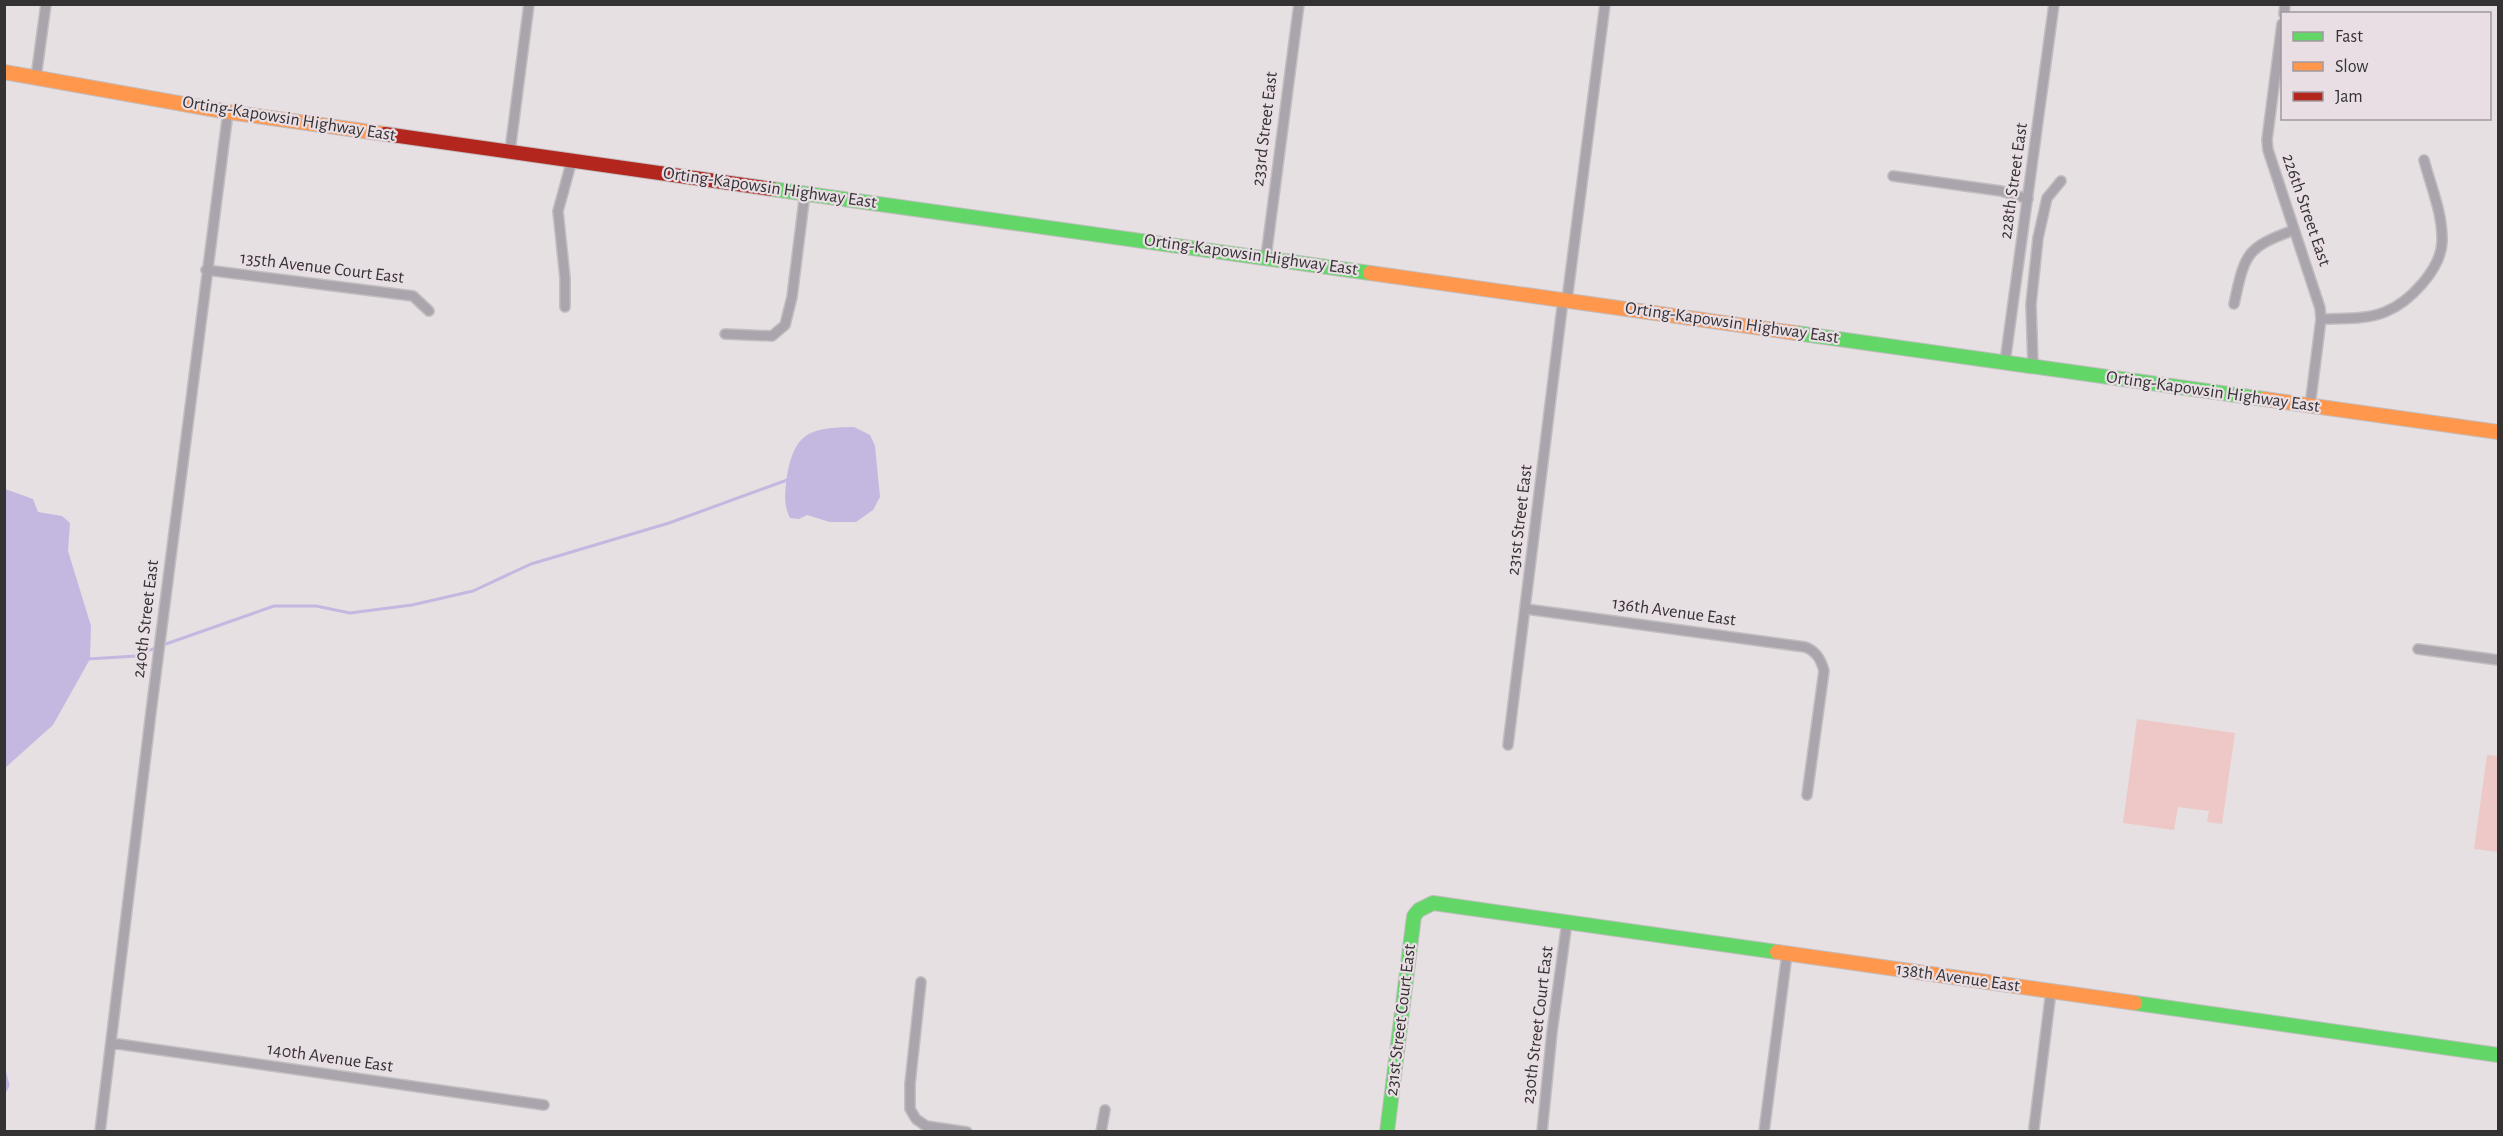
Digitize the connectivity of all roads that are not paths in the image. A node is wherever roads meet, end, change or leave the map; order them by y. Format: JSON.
{"nodes":[{"id":1,"x":46,"y":4,"type":"edge"},
{"id":2,"x":530,"y":4,"type":"edge"},
{"id":3,"x":1299,"y":4,"type":"edge"},
{"id":4,"x":1605,"y":4,"type":"edge"},
{"id":5,"x":2054,"y":4,"type":"edge"},
{"id":6,"x":2281,"y":41,"type":"edge"},
{"id":7,"x":4,"y":72,"type":"edge"},
{"id":8,"x":36,"y":77,"type":"junction"},
{"id":9,"x":228,"y":112,"type":"junction"},
{"id":10,"x":510,"y":151,"type":"junction"},
{"id":11,"x":572,"y":160,"type":"junction"},
{"id":12,"x":2424,"y":160,"type":"dead end"},
{"id":13,"x":1893,"y":176,"type":"dead end"},
{"id":14,"x":2061,"y":181,"type":"dead end"},
{"id":15,"x":805,"y":193,"type":"junction"},
{"id":16,"x":2028,"y":199,"type":"junction"},
{"id":17,"x":2294,"y":230,"type":"junction"},
{"id":18,"x":1266,"y":257,"type":"junction"},
{"id":19,"x":206,"y":270,"type":"junction"},
{"id":20,"x":1565,"y":300,"type":"junction"},
{"id":21,"x":2234,"y":304,"type":"dead end"},
{"id":22,"x":565,"y":307,"type":"dead end"},
{"id":23,"x":429,"y":311,"type":"dead end"},
{"id":24,"x":2321,"y":319,"type":"junction"},
{"id":25,"x":725,"y":334,"type":"dead end"},
{"id":26,"x":2005,"y":362,"type":"junction"},
{"id":27,"x":2033,"y":366,"type":"junction"},
{"id":28,"x":2310,"y":406,"type":"junction"},
{"id":29,"x":2499,"y":432,"type":"edge"},
{"id":30,"x":1526,"y":609,"type":"junction"},
{"id":31,"x":2418,"y":649,"type":"dead end"},
{"id":32,"x":2499,"y":660,"type":"edge"},
{"id":33,"x":1508,"y":744,"type":"dead end"},
{"id":34,"x":1807,"y":795,"type":"dead end"},
{"id":35,"x":1419,"y":910,"type":"joint"},
{"id":36,"x":1567,"y":922,"type":"junction"},
{"id":37,"x":1787,"y":954,"type":"junction"},
{"id":38,"x":921,"y":982,"type":"dead end"},
{"id":39,"x":2051,"y":992,"type":"junction"},
{"id":40,"x":111,"y":1042,"type":"junction"},
{"id":41,"x":2499,"y":1054,"type":"edge"},
{"id":42,"x":544,"y":1105,"type":"dead end"},
{"id":43,"x":1105,"y":1110,"type":"dead end"},
{"id":44,"x":2034,"y":1128,"type":"dead end"},
{"id":45,"x":100,"y":1131,"type":"edge"},
{"id":46,"x":967,"y":1131,"type":"edge"},
{"id":47,"x":1101,"y":1131,"type":"edge"},
{"id":48,"x":1387,"y":1131,"type":"edge"},
{"id":49,"x":1542,"y":1131,"type":"edge"},
{"id":50,"x":1764,"y":1131,"type":"edge"}],
"edges":[{"from":1,"to":8,"type":"street"},
{"from":2,"to":10,"type":"street"},
{"from":3,"to":18,"type":"street","name":"233rd Street East"},
{"from":4,"to":20,"type":"street","name":"231st Street East"},
{"from":5,"to":16,"type":"street","name":"228th Street East"},
{"from":6,"to":17,"type":"street","name":"226th Street East"},
{"from":7,"to":8,"type":"main road","name":"Orting-Kapowsin Highway East"},
{"from":8,"to":9,"type":"main road","name":"Orting-Kapowsin Highway East"},
{"from":9,"to":10,"type":"main road","name":"Orting-Kapowsin Highway East"},
{"from":9,"to":19,"type":"street","name":"240th Street East"},
{"from":10,"to":11,"type":"main road","name":"Orting-Kapowsin Highway East"},
{"from":11,"to":15,"type":"main road","name":"Orting-Kapowsin Highway East"},
{"from":11,"to":22,"type":"street"},
{"from":12,"to":24,"type":"street"},
{"from":13,"to":16,"type":"street"},
{"from":14,"to":27,"type":"street"},
{"from":15,"to":18,"type":"main road","name":"Orting-Kapowsin Highway East"},
{"from":15,"to":25,"type":"street"},
{"from":16,"to":26,"type":"street","name":"228th Street East"},
{"from":17,"to":21,"type":"street"},
{"from":17,"to":24,"type":"street","name":"226th Street East"},
{"from":18,"to":20,"type":"main road","name":"Orting-Kapowsin Highway East"},
{"from":19,"to":23,"type":"street","name":"135th Avenue Court East"},
{"from":19,"to":40,"type":"street","name":"240th Street East"},
{"from":20,"to":26,"type":"main road","name":"Orting-Kapowsin Highway East"},
{"from":20,"to":30,"type":"street","name":"231st Street East"},
{"from":24,"to":28,"type":"street","name":"226th Street East"},
{"from":26,"to":27,"type":"main road","name":"Orting-Kapowsin Highway East"},
{"from":27,"to":28,"type":"main road","name":"Orting-Kapowsin Highway East"},
{"from":28,"to":29,"type":"main road","name":"Orting-Kapowsin Highway East"},
{"from":30,"to":33,"type":"street","name":"231st Street East"},
{"from":30,"to":34,"type":"street","name":"136th Avenue East"},
{"from":31,"to":32,"type":"street"},
{"from":35,"to":36,"type":"main road","name":"138th Avenue East"},
{"from":35,"to":48,"type":"main road","name":"231st Street Court East"},
{"from":36,"to":37,"type":"main road","name":"138th Avenue East"},
{"from":36,"to":49,"type":"street","name":"230th Street Court East"},
{"from":37,"to":39,"type":"main road","name":"138th Avenue East"},
{"from":37,"to":50,"type":"street"},
{"from":38,"to":46,"type":"street"},
{"from":39,"to":41,"type":"main road","name":"138th Avenue East"},
{"from":39,"to":44,"type":"street"},
{"from":40,"to":42,"type":"street","name":"140th Avenue East"},
{"from":40,"to":45,"type":"street","name":"240th Street East"},
{"from":43,"to":47,"type":"street"}]}
